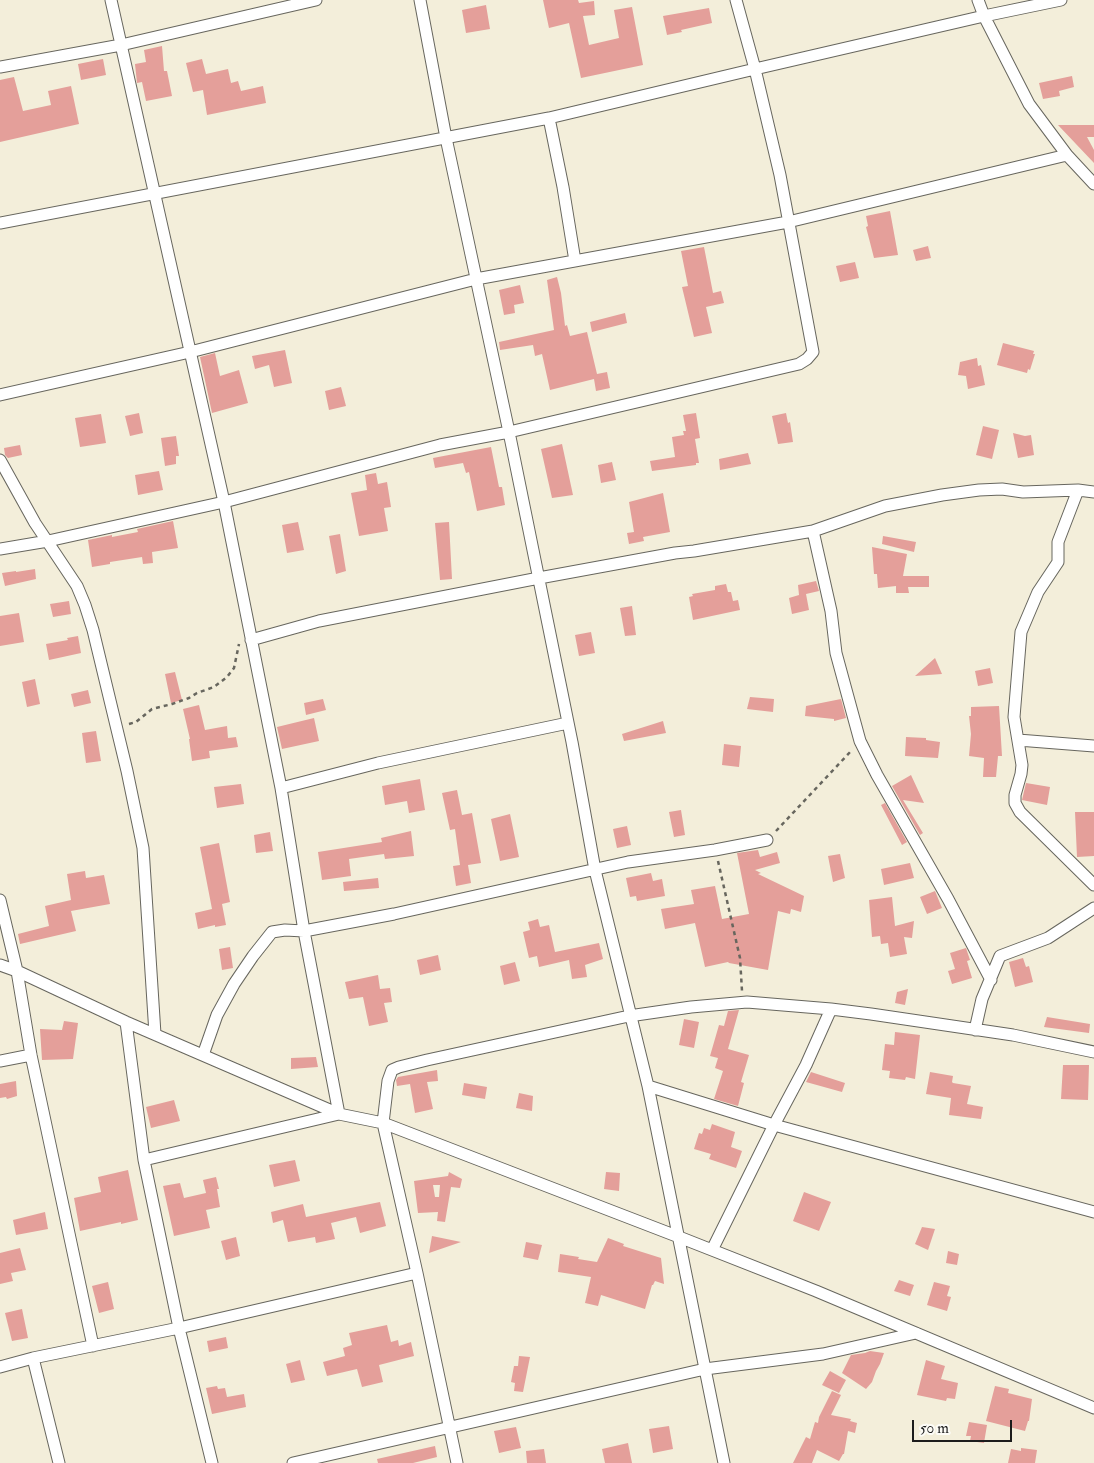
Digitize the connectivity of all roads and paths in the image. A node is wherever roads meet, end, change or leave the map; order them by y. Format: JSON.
{"nodes":[{"id":1,"x":111,"y":0,"type":"edge"},
{"id":2,"x":316,"y":0,"type":"edge"},
{"id":3,"x":420,"y":0,"type":"edge"},
{"id":4,"x":736,"y":0,"type":"edge"},
{"id":5,"x":978,"y":0,"type":"edge"},
{"id":6,"x":1061,"y":0,"type":"edge"},
{"id":7,"x":268,"y":5,"type":"edge"},
{"id":8,"x":984,"y":16,"type":"junction"},
{"id":9,"x":121,"y":45,"type":"junction"},
{"id":10,"x":0,"y":67,"type":"edge"},
{"id":11,"x":755,"y":68,"type":"junction"},
{"id":12,"x":550,"y":118,"type":"junction"},
{"id":13,"x":446,"y":138,"type":"junction"},
{"id":14,"x":1067,"y":155,"type":"junction"},
{"id":15,"x":1094,"y":184,"type":"edge"},
{"id":16,"x":155,"y":194,"type":"junction"},
{"id":17,"x":788,"y":222,"type":"junction"},
{"id":18,"x":0,"y":223,"type":"edge"},
{"id":19,"x":575,"y":261,"type":"junction"},
{"id":20,"x":476,"y":279,"type":"junction"},
{"id":21,"x":190,"y":352,"type":"junction"},
{"id":22,"x":0,"y":395,"type":"edge"},
{"id":23,"x":509,"y":432,"type":"junction"},
{"id":24,"x":0,"y":460,"type":"edge"},
{"id":25,"x":1078,"y":490,"type":"junction"},
{"id":26,"x":1094,"y":492,"type":"edge"},
{"id":27,"x":224,"y":502,"type":"junction"},
{"id":28,"x":813,"y":531,"type":"junction"},
{"id":29,"x":48,"y":541,"type":"junction"},
{"id":30,"x":0,"y":549,"type":"edge"},
{"id":31,"x":539,"y":578,"type":"junction"},
{"id":32,"x":247,"y":622,"type":"junction"},
{"id":33,"x":251,"y":640,"type":"junction"},
{"id":34,"x":568,"y":723,"type":"junction"},
{"id":35,"x":117,"y":733,"type":"junction"},
{"id":36,"x":1018,"y":740,"type":"junction"},
{"id":37,"x":860,"y":741,"type":"junction"},
{"id":38,"x":1094,"y":746,"type":"edge"},
{"id":39,"x":281,"y":788,"type":"junction"},
{"id":40,"x":767,"y":840,"type":"joint"},
{"id":41,"x":715,"y":850,"type":"junction"},
{"id":42,"x":595,"y":870,"type":"junction"},
{"id":43,"x":1094,"y":885,"type":"edge"},
{"id":44,"x":0,"y":900,"type":"edge"},
{"id":45,"x":1094,"y":908,"type":"edge"},
{"id":46,"x":304,"y":931,"type":"junction"},
{"id":47,"x":0,"y":965,"type":"edge"},
{"id":48,"x":17,"y":971,"type":"junction"},
{"id":49,"x":991,"y":980,"type":"junction"},
{"id":50,"x":743,"y":1003,"type":"junction"},
{"id":51,"x":831,"y":1009,"type":"junction"},
{"id":52,"x":629,"y":1016,"type":"junction"},
{"id":53,"x":126,"y":1022,"type":"junction"},
{"id":54,"x":975,"y":1030,"type":"junction"},
{"id":55,"x":155,"y":1034,"type":"junction"},
{"id":56,"x":1094,"y":1052,"type":"edge"},
{"id":57,"x":32,"y":1055,"type":"junction"},
{"id":58,"x":203,"y":1055,"type":"junction"},
{"id":59,"x":0,"y":1061,"type":"edge"},
{"id":60,"x":648,"y":1086,"type":"junction"},
{"id":61,"x":339,"y":1114,"type":"junction"},
{"id":62,"x":383,"y":1123,"type":"junction"},
{"id":63,"x":774,"y":1126,"type":"junction"},
{"id":64,"x":144,"y":1160,"type":"junction"},
{"id":65,"x":1094,"y":1212,"type":"edge"},
{"id":66,"x":679,"y":1237,"type":"junction"},
{"id":67,"x":712,"y":1250,"type":"junction"},
{"id":68,"x":417,"y":1273,"type":"junction"},
{"id":69,"x":178,"y":1328,"type":"junction"},
{"id":70,"x":916,"y":1333,"type":"junction"},
{"id":71,"x":93,"y":1346,"type":"junction"},
{"id":72,"x":33,"y":1358,"type":"junction"},
{"id":73,"x":0,"y":1367,"type":"edge"},
{"id":74,"x":705,"y":1369,"type":"junction"},
{"id":75,"x":1094,"y":1408,"type":"edge"},
{"id":76,"x":449,"y":1427,"type":"junction"},
{"id":77,"x":59,"y":1463,"type":"edge"},
{"id":78,"x":212,"y":1463,"type":"edge"},
{"id":79,"x":292,"y":1463,"type":"edge"},
{"id":80,"x":456,"y":1463,"type":"edge"},
{"id":81,"x":724,"y":1463,"type":"edge"}],
"edges":[{"from":1,"to":9,"type":"street"},
{"from":2,"to":7,"type":"street"},
{"from":3,"to":13,"type":"street"},
{"from":4,"to":11,"type":"street"},
{"from":5,"to":8,"type":"street"},
{"from":6,"to":8,"type":"street"},
{"from":7,"to":9,"type":"street"},
{"from":8,"to":11,"type":"street"},
{"from":8,"to":14,"type":"street"},
{"from":9,"to":10,"type":"street"},
{"from":9,"to":16,"type":"street"},
{"from":11,"to":12,"type":"street"},
{"from":11,"to":17,"type":"street"},
{"from":12,"to":13,"type":"street"},
{"from":12,"to":19,"type":"street"},
{"from":13,"to":16,"type":"street"},
{"from":13,"to":20,"type":"street"},
{"from":14,"to":15,"type":"street"},
{"from":14,"to":17,"type":"street"},
{"from":16,"to":18,"type":"street"},
{"from":16,"to":21,"type":"street"},
{"from":17,"to":19,"type":"street"},
{"from":17,"to":23,"type":"street"},
{"from":19,"to":20,"type":"street"},
{"from":20,"to":21,"type":"street"},
{"from":20,"to":23,"type":"street"},
{"from":21,"to":22,"type":"street"},
{"from":21,"to":27,"type":"street"},
{"from":23,"to":27,"type":"street"},
{"from":23,"to":31,"type":"street"},
{"from":24,"to":29,"type":"street"},
{"from":25,"to":26,"type":"street"},
{"from":25,"to":28,"type":"street"},
{"from":25,"to":36,"type":"street"},
{"from":27,"to":29,"type":"street"},
{"from":27,"to":32,"type":"street"},
{"from":28,"to":31,"type":"street"},
{"from":28,"to":37,"type":"street"},
{"from":29,"to":30,"type":"street"},
{"from":29,"to":35,"type":"street"},
{"from":31,"to":33,"type":"street"},
{"from":31,"to":34,"type":"street"},
{"from":32,"to":33,"type":"street"},
{"from":32,"to":35,"type":"path"},
{"from":33,"to":39,"type":"street"},
{"from":34,"to":39,"type":"street"},
{"from":34,"to":42,"type":"street"},
{"from":35,"to":55,"type":"street"},
{"from":36,"to":38,"type":"street"},
{"from":36,"to":43,"type":"street"},
{"from":37,"to":40,"type":"path"},
{"from":37,"to":49,"type":"street"},
{"from":39,"to":46,"type":"street"},
{"from":40,"to":41,"type":"street"},
{"from":41,"to":42,"type":"street"},
{"from":41,"to":50,"type":"path"},
{"from":42,"to":46,"type":"street"},
{"from":42,"to":52,"type":"street"},
{"from":44,"to":48,"type":"street"},
{"from":45,"to":49,"type":"street"},
{"from":46,"to":58,"type":"street"},
{"from":46,"to":61,"type":"street"},
{"from":47,"to":48,"type":"street"},
{"from":48,"to":53,"type":"street"},
{"from":48,"to":57,"type":"street"},
{"from":49,"to":54,"type":"street"},
{"from":50,"to":51,"type":"street"},
{"from":50,"to":52,"type":"street"},
{"from":51,"to":54,"type":"street"},
{"from":51,"to":63,"type":"street"},
{"from":52,"to":60,"type":"street"},
{"from":52,"to":62,"type":"street"},
{"from":53,"to":55,"type":"street"},
{"from":53,"to":64,"type":"street"},
{"from":54,"to":56,"type":"street"},
{"from":55,"to":58,"type":"street"},
{"from":57,"to":59,"type":"street"},
{"from":57,"to":71,"type":"street"},
{"from":58,"to":61,"type":"street"},
{"from":60,"to":63,"type":"street"},
{"from":60,"to":66,"type":"street"},
{"from":61,"to":62,"type":"street"},
{"from":61,"to":64,"type":"street"},
{"from":62,"to":66,"type":"street"},
{"from":62,"to":68,"type":"street"},
{"from":63,"to":65,"type":"street"},
{"from":63,"to":67,"type":"street"},
{"from":64,"to":69,"type":"street"},
{"from":66,"to":67,"type":"street"},
{"from":66,"to":74,"type":"street"},
{"from":67,"to":70,"type":"street"},
{"from":68,"to":69,"type":"street"},
{"from":68,"to":76,"type":"street"},
{"from":69,"to":71,"type":"street"},
{"from":69,"to":78,"type":"street"},
{"from":70,"to":74,"type":"street"},
{"from":70,"to":75,"type":"street"},
{"from":71,"to":72,"type":"street"},
{"from":72,"to":73,"type":"street"},
{"from":72,"to":77,"type":"street"},
{"from":74,"to":76,"type":"street"},
{"from":74,"to":81,"type":"street"},
{"from":76,"to":79,"type":"street"},
{"from":76,"to":80,"type":"street"}]}
